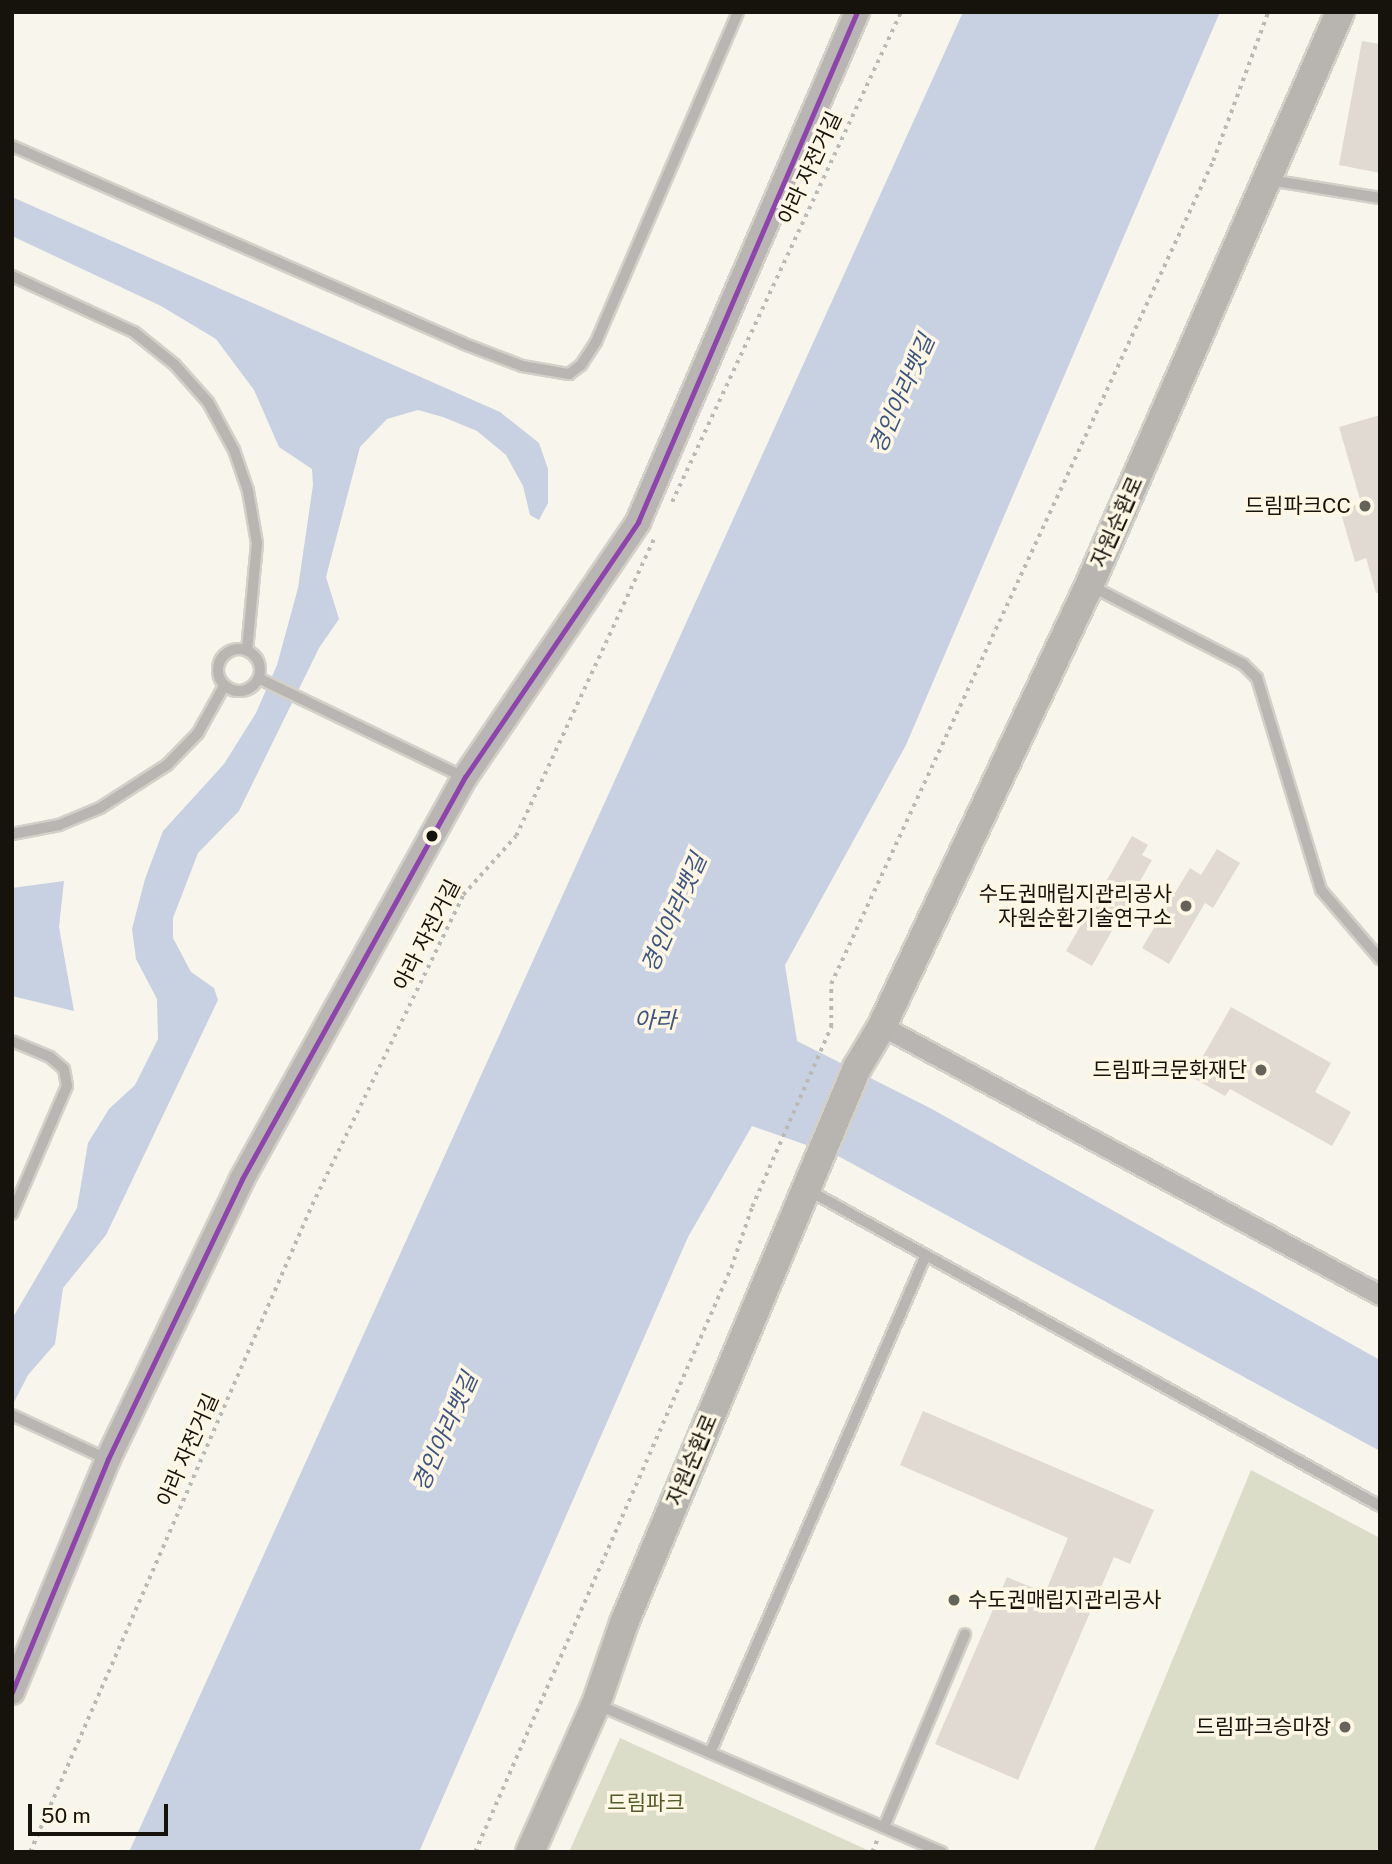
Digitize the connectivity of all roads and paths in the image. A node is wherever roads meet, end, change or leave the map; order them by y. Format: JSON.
{"nodes":[{"id":1,"x":738,"y":12,"type":"edge"},
{"id":2,"x":857,"y":12,"type":"edge"},
{"id":3,"x":901,"y":12,"type":"edge"},
{"id":4,"x":1268,"y":12,"type":"edge"},
{"id":5,"x":1340,"y":12,"type":"edge"},
{"id":6,"x":12,"y":146,"type":"edge"},
{"id":7,"x":1268,"y":180,"type":"junction"},
{"id":8,"x":1380,"y":198,"type":"edge"},
{"id":9,"x":12,"y":276,"type":"edge"},
{"id":10,"x":670,"y":507,"type":"dead end"},
{"id":11,"x":658,"y":532,"type":"dead end"},
{"id":12,"x":1089,"y":586,"type":"junction"},
{"id":13,"x":247,"y":651,"type":"junction"},
{"id":14,"x":260,"y":678,"type":"junction"},
{"id":15,"x":224,"y":686,"type":"junction"},
{"id":16,"x":465,"y":777,"type":"junction"},
{"id":17,"x":12,"y":834,"type":"edge"},
{"id":18,"x":1380,"y":959,"type":"edge"},
{"id":19,"x":882,"y":1026,"type":"junction"},
{"id":20,"x":12,"y":1041,"type":"edge"},
{"id":21,"x":808,"y":1181,"type":"junction"},
{"id":22,"x":12,"y":1214,"type":"edge"},
{"id":23,"x":925,"y":1257,"type":"junction"},
{"id":24,"x":1380,"y":1295,"type":"edge"},
{"id":25,"x":12,"y":1415,"type":"edge"},
{"id":26,"x":108,"y":1459,"type":"junction"},
{"id":27,"x":1380,"y":1507,"type":"edge"},
{"id":28,"x":965,"y":1634,"type":"dead end"},
{"id":29,"x":12,"y":1692,"type":"edge"},
{"id":30,"x":596,"y":1704,"type":"junction"},
{"id":31,"x":710,"y":1753,"type":"junction"},
{"id":32,"x":884,"y":1827,"type":"junction"},
{"id":33,"x":30,"y":1852,"type":"edge"},
{"id":34,"x":475,"y":1852,"type":"edge"},
{"id":35,"x":530,"y":1852,"type":"edge"},
{"id":36,"x":942,"y":1852,"type":"edge"}],
"edges":[{"from":1,"to":6,"type":"lane"},
{"from":2,"to":16,"type":"street"},
{"from":3,"to":10,"type":"path","name":"아라 자전거길"},
{"from":4,"to":34,"type":"path"},
{"from":5,"to":7,"type":"main road","name":"자원순환로"},
{"from":7,"to":8,"type":"lane"},
{"from":7,"to":12,"type":"main road","name":"자원순환로"},
{"from":9,"to":13,"type":"lane"},
{"from":11,"to":33,"type":"path","name":"아라 자전거길"},
{"from":12,"to":18,"type":"lane"},
{"from":12,"to":19,"type":"main road","name":"자원순환로"},
{"from":13,"to":14,"type":"lane"},
{"from":13,"to":15,"type":"lane"},
{"from":14,"to":15,"type":"lane"},
{"from":14,"to":16,"type":"lane"},
{"from":15,"to":17,"type":"lane"},
{"from":16,"to":26,"type":"street"},
{"from":19,"to":21,"type":"main road","name":"자원순환로"},
{"from":19,"to":24,"type":"street"},
{"from":20,"to":22,"type":"lane"},
{"from":21,"to":23,"type":"lane"},
{"from":21,"to":30,"type":"main road","name":"자원순환로"},
{"from":23,"to":27,"type":"lane"},
{"from":23,"to":31,"type":"lane"},
{"from":25,"to":26,"type":"lane"},
{"from":26,"to":29,"type":"street"},
{"from":28,"to":32,"type":"lane"},
{"from":30,"to":31,"type":"lane"},
{"from":30,"to":35,"type":"main road","name":"자원순환로"},
{"from":31,"to":32,"type":"lane"},
{"from":32,"to":36,"type":"lane"}]}
